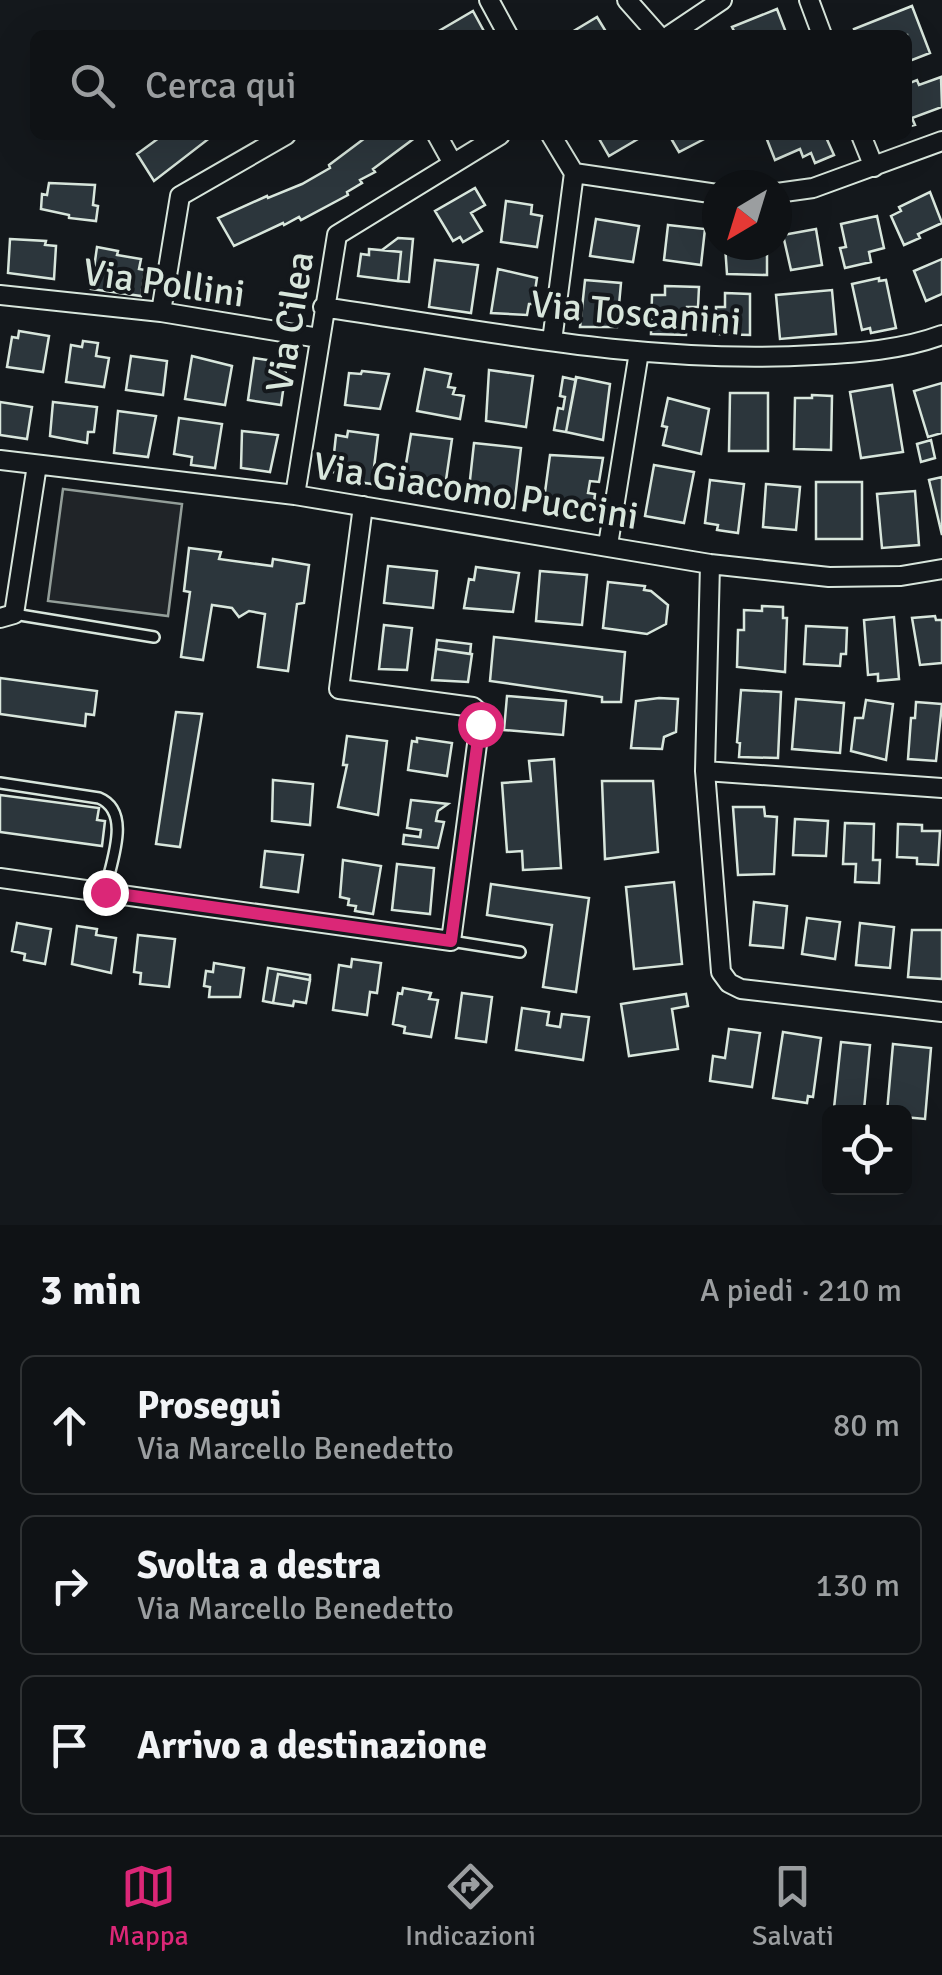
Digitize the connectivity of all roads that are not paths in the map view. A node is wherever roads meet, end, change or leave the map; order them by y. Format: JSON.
{"nodes":[{"id":1,"x":490,"y":0,"type":"edge"},
{"id":2,"x":626,"y":0,"type":"edge"},
{"id":3,"x":722,"y":0,"type":"edge"},
{"id":4,"x":808,"y":0,"type":"edge"},
{"id":5,"x":505,"y":30,"type":"edge"},
{"id":6,"x":653,"y":30,"type":"edge"},
{"id":7,"x":677,"y":30,"type":"edge"},
{"id":8,"x":820,"y":30,"type":"edge"},
{"id":9,"x":277,"y":140,"type":"edge"},
{"id":10,"x":440,"y":140,"type":"edge"},
{"id":11,"x":491,"y":140,"type":"edge"},
{"id":12,"x":554,"y":140,"type":"edge"},
{"id":13,"x":863,"y":140,"type":"edge"},
{"id":14,"x":942,"y":141,"type":"edge"},
{"id":15,"x":452,"y":162,"type":"junction"},
{"id":16,"x":874,"y":168,"type":"junction"},
{"id":17,"x":574,"y":174,"type":"junction"},
{"id":18,"x":792,"y":191,"type":"edge"},
{"id":19,"x":702,"y":192,"type":"edge"},
{"id":20,"x":0,"y":295,"type":"edge"},
{"id":21,"x":323,"y":307,"type":"junction"},
{"id":22,"x":160,"y":312,"type":"junction"},
{"id":23,"x":942,"y":335,"type":"edge"},
{"id":24,"x":319,"y":338,"type":"junction"},
{"id":25,"x":552,"y":341,"type":"junction"},
{"id":26,"x":639,"y":352,"type":"junction"},
{"id":27,"x":0,"y":460,"type":"edge"},
{"id":28,"x":37,"y":465,"type":"junction"},
{"id":29,"x":295,"y":494,"type":"junction"},
{"id":30,"x":363,"y":506,"type":"junction"},
{"id":31,"x":608,"y":545,"type":"junction"},
{"id":32,"x":710,"y":564,"type":"junction"},
{"id":33,"x":942,"y":569,"type":"edge"},
{"id":34,"x":7,"y":616,"type":"edge"},
{"id":35,"x":154,"y":637,"type":"dead end"},
{"id":36,"x":704,"y":771,"type":"junction"},
{"id":37,"x":0,"y":783,"type":"edge"},
{"id":38,"x":942,"y":788,"type":"edge"},
{"id":39,"x":0,"y":878,"type":"edge"},
{"id":40,"x":105,"y":892,"type":"junction"},
{"id":41,"x":451,"y":941,"type":"junction"},
{"id":42,"x":520,"y":952,"type":"dead end"},
{"id":43,"x":942,"y":1012,"type":"edge"}],
"edges":[{"from":1,"to":5,"type":"street"},
{"from":2,"to":6,"type":"street"},
{"from":3,"to":7,"type":"street"},
{"from":4,"to":8,"type":"street"},
{"from":9,"to":22,"type":"street"},
{"from":10,"to":15,"type":"street"},
{"from":11,"to":15,"type":"street","name":"Via Cilea"},
{"from":12,"to":17,"type":"street"},
{"from":13,"to":16,"type":"street"},
{"from":14,"to":16,"type":"street"},
{"from":15,"to":21,"type":"street","name":"Via Cilea"},
{"from":16,"to":18,"type":"street"},
{"from":17,"to":19,"type":"street"},
{"from":17,"to":25,"type":"street"},
{"from":20,"to":22,"type":"street","name":"Via Pollini"},
{"from":21,"to":24,"type":"street","name":"Via Cilea"},
{"from":21,"to":25,"type":"street","name":"Via Toscanini"},
{"from":22,"to":24,"type":"street","name":"Via Pollini"},
{"from":23,"to":26,"type":"street","name":"Via Toscanini"},
{"from":24,"to":29,"type":"street","name":"Via Cilea"},
{"from":25,"to":26,"type":"street","name":"Via Toscanini"},
{"from":26,"to":31,"type":"street"},
{"from":27,"to":28,"type":"street","name":"Via Giacomo Puccini"},
{"from":28,"to":29,"type":"street","name":"Via Giacomo Puccini"},
{"from":28,"to":34,"type":"street"},
{"from":29,"to":30,"type":"street","name":"Via Giacomo Puccini"},
{"from":30,"to":31,"type":"street","name":"Via Giacomo Puccini"},
{"from":30,"to":41,"type":"street"},
{"from":31,"to":32,"type":"street","name":"Via Giacomo Puccini"},
{"from":32,"to":33,"type":"street","name":"Via Giacomo Puccini"},
{"from":32,"to":36,"type":"street"},
{"from":34,"to":35,"type":"lane"},
{"from":36,"to":38,"type":"street"},
{"from":36,"to":43,"type":"street"},
{"from":37,"to":40,"type":"lane"},
{"from":39,"to":40,"type":"street"},
{"from":40,"to":41,"type":"street"},
{"from":41,"to":42,"type":"lane"}]}
